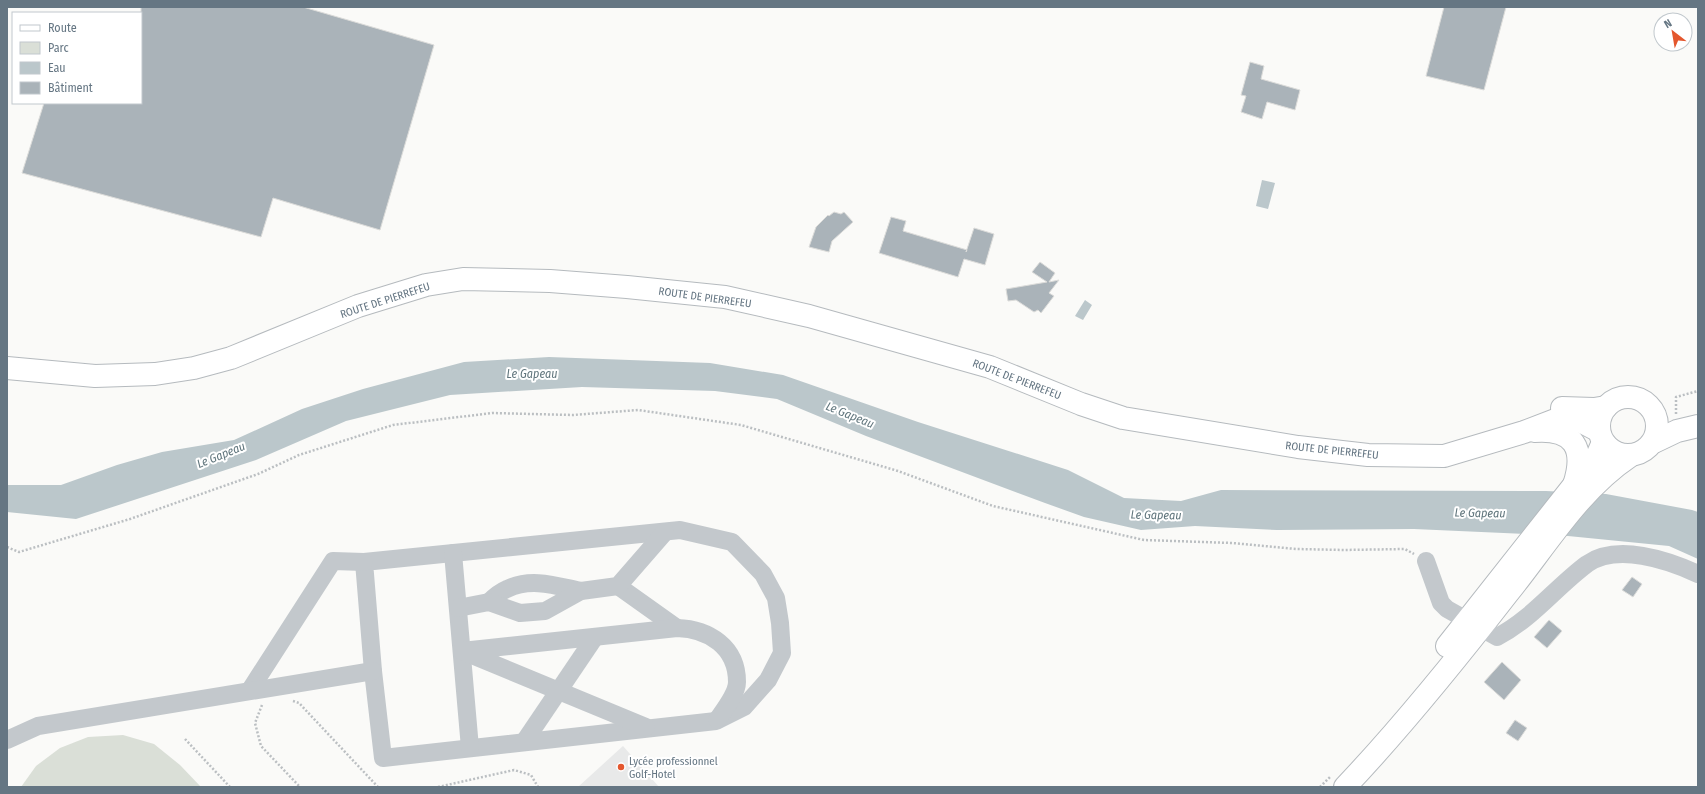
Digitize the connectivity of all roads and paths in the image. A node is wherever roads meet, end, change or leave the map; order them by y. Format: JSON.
{"nodes":[{"id":1,"x":7,"y":368,"type":"edge"},
{"id":2,"x":1606,"y":407,"type":"junction"},
{"id":3,"x":1654,"y":411,"type":"junction"},
{"id":4,"x":1698,"y":420,"type":"edge"},
{"id":5,"x":1698,"y":426,"type":"edge"},
{"id":6,"x":1524,"y":432,"type":"junction"},
{"id":7,"x":1601,"y":436,"type":"junction"},
{"id":8,"x":1654,"y":442,"type":"junction"},
{"id":9,"x":1398,"y":456,"type":"junction"},
{"id":10,"x":1630,"y":456,"type":"junction"},
{"id":11,"x":1585,"y":485,"type":"junction"},
{"id":12,"x":666,"y":532,"type":"junction"},
{"id":13,"x":7,"y":547,"type":"edge"},
{"id":14,"x":453,"y":553,"type":"junction"},
{"id":15,"x":1426,"y":561,"type":"joint"},
{"id":16,"x":364,"y":562,"type":"junction"},
{"id":17,"x":1698,"y":574,"type":"edge"},
{"id":18,"x":618,"y":586,"type":"junction"},
{"id":19,"x":581,"y":591,"type":"junction"},
{"id":20,"x":489,"y":602,"type":"junction"},
{"id":21,"x":458,"y":608,"type":"junction"},
{"id":22,"x":1473,"y":624,"type":"junction"},
{"id":23,"x":677,"y":628,"type":"junction"},
{"id":24,"x":595,"y":637,"type":"junction"},
{"id":25,"x":462,"y":651,"type":"junction"},
{"id":26,"x":373,"y":671,"type":"junction"},
{"id":27,"x":250,"y":690,"type":"junction"},
{"id":28,"x":559,"y":691,"type":"junction"},
{"id":29,"x":286,"y":699,"type":"dead end"},
{"id":30,"x":267,"y":703,"type":"dead end"},
{"id":31,"x":716,"y":721,"type":"junction"},
{"id":32,"x":648,"y":728,"type":"junction"},
{"id":33,"x":185,"y":739,"type":"dead end"},
{"id":34,"x":7,"y":740,"type":"edge"},
{"id":35,"x":524,"y":742,"type":"junction"},
{"id":36,"x":470,"y":748,"type":"junction"},
{"id":37,"x":230,"y":787,"type":"edge"},
{"id":38,"x":300,"y":787,"type":"edge"},
{"id":39,"x":378,"y":787,"type":"edge"},
{"id":40,"x":438,"y":787,"type":"edge"},
{"id":41,"x":538,"y":787,"type":"edge"},
{"id":42,"x":1339,"y":787,"type":"edge"},
{"id":43,"x":1345,"y":787,"type":"edge"}],
"edges":[{"from":1,"to":9,"type":"main road","name":"ROUTE DE PIERREFEU"},
{"from":2,"to":3,"type":"main road"},
{"from":2,"to":7,"type":"main road"},
{"from":2,"to":9,"type":"main road"},
{"from":3,"to":4,"type":"main road"},
{"from":3,"to":8,"type":"main road"},
{"from":5,"to":8,"type":"main road"},
{"from":6,"to":7,"type":"main road"},
{"from":6,"to":9,"type":"main road"},
{"from":6,"to":11,"type":"main road"},
{"from":7,"to":10,"type":"main road"},
{"from":7,"to":11,"type":"main road"},
{"from":8,"to":10,"type":"main road"},
{"from":10,"to":11,"type":"main road"},
{"from":11,"to":22,"type":"main road"},
{"from":12,"to":14,"type":"street"},
{"from":12,"to":18,"type":"street"},
{"from":12,"to":31,"type":"street"},
{"from":13,"to":15,"type":"path"},
{"from":14,"to":16,"type":"street"},
{"from":14,"to":21,"type":"street"},
{"from":15,"to":22,"type":"street"},
{"from":16,"to":26,"type":"street"},
{"from":16,"to":27,"type":"street"},
{"from":17,"to":22,"type":"street"},
{"from":18,"to":19,"type":"street"},
{"from":18,"to":23,"type":"street"},
{"from":19,"to":20,"type":"street"},
{"from":19,"to":20,"type":"street"},
{"from":20,"to":21,"type":"street"},
{"from":21,"to":25,"type":"street"},
{"from":22,"to":42,"type":"main road"},
{"from":22,"to":43,"type":"main road"},
{"from":23,"to":24,"type":"street"},
{"from":23,"to":31,"type":"street"},
{"from":24,"to":25,"type":"street"},
{"from":24,"to":28,"type":"street"},
{"from":25,"to":28,"type":"street"},
{"from":25,"to":36,"type":"street"},
{"from":26,"to":27,"type":"street"},
{"from":26,"to":36,"type":"street"},
{"from":27,"to":34,"type":"street"},
{"from":28,"to":32,"type":"street"},
{"from":28,"to":35,"type":"street"},
{"from":29,"to":39,"type":"path"},
{"from":30,"to":38,"type":"path"},
{"from":31,"to":32,"type":"street"},
{"from":32,"to":35,"type":"street"},
{"from":33,"to":37,"type":"path"},
{"from":35,"to":36,"type":"street"},
{"from":40,"to":41,"type":"path"}]}
